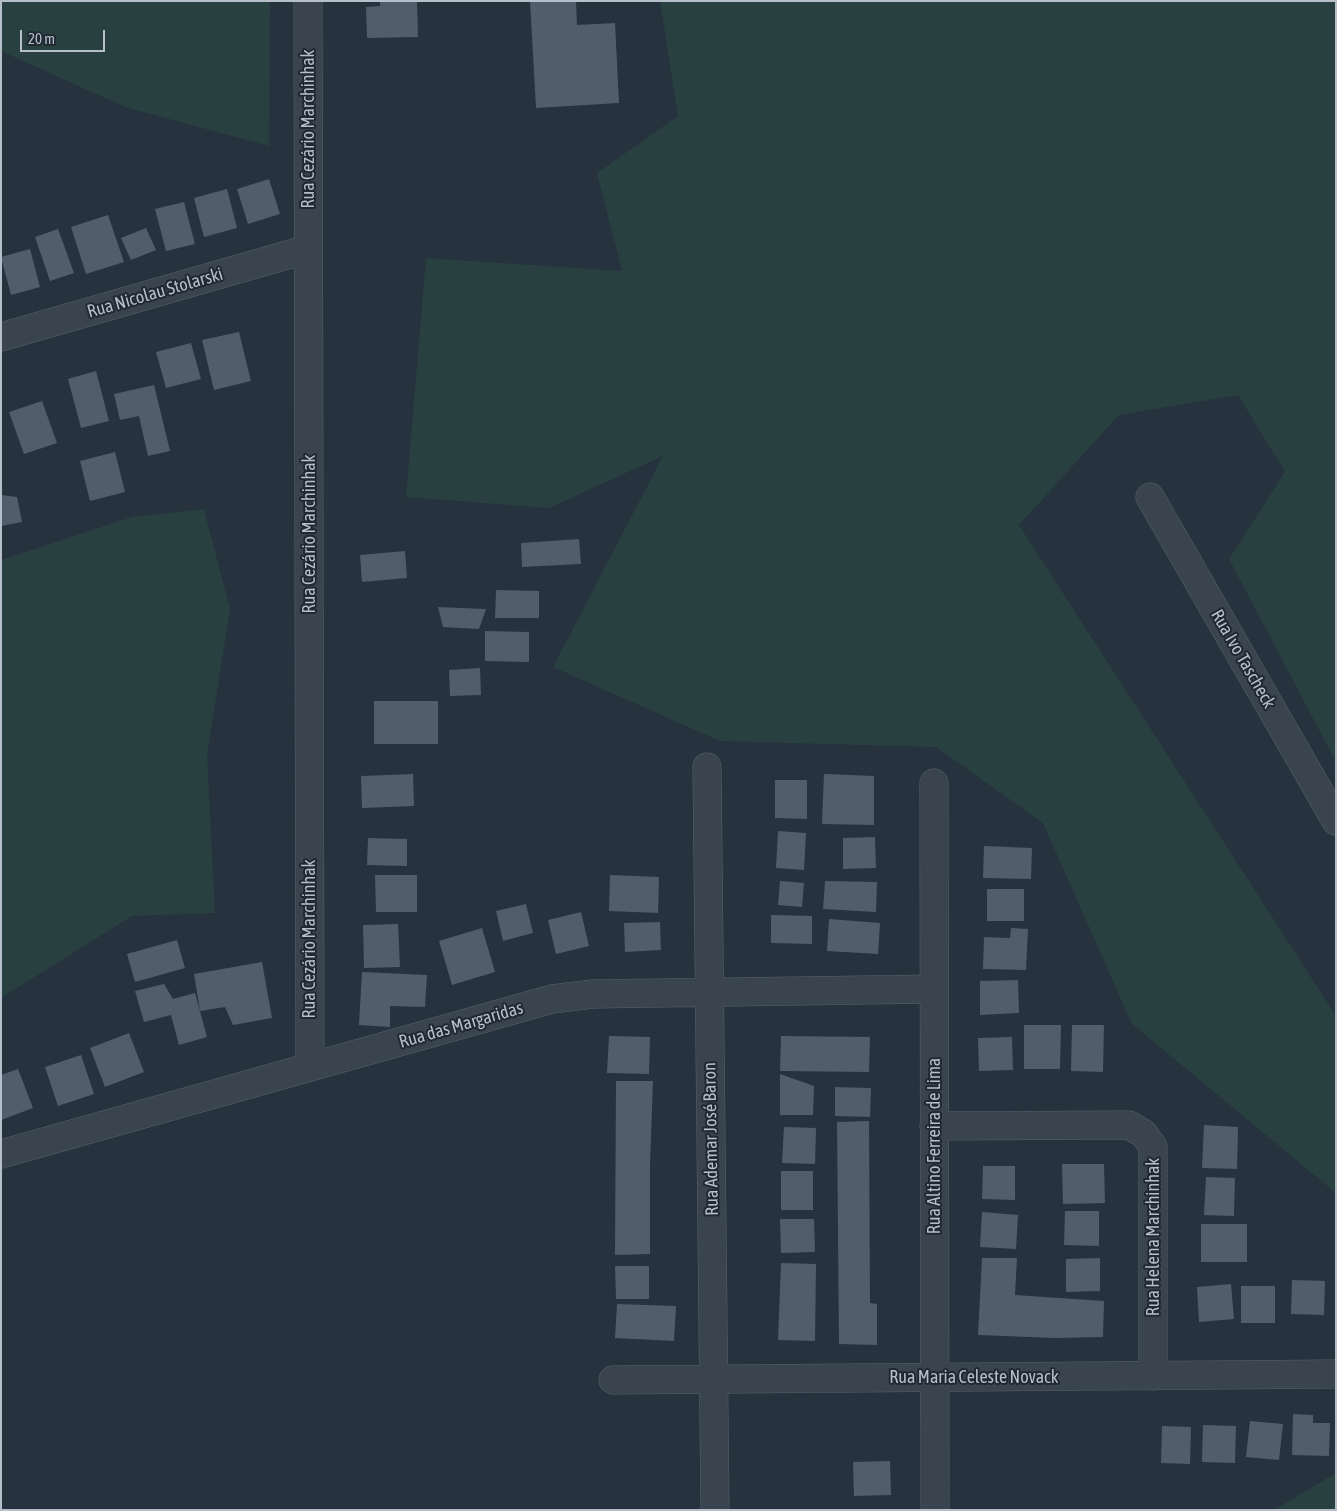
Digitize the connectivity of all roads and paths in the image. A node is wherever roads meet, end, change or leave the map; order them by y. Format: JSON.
{"nodes":[{"id":1,"x":308,"y":1,"type":"edge"},
{"id":2,"x":308,"y":249,"type":"junction"},
{"id":3,"x":1,"y":338,"type":"edge"},
{"id":4,"x":1150,"y":497,"type":"dead end"},
{"id":5,"x":707,"y":767,"type":"dead end"},
{"id":6,"x":934,"y":783,"type":"dead end"},
{"id":7,"x":1336,"y":821,"type":"edge"},
{"id":8,"x":934,"y":989,"type":"junction"},
{"id":9,"x":710,"y":991,"type":"junction"},
{"id":10,"x":310,"y":1067,"type":"junction"},
{"id":11,"x":934,"y":1126,"type":"junction"},
{"id":12,"x":1,"y":1154,"type":"edge"},
{"id":13,"x":1336,"y":1374,"type":"edge"},
{"id":14,"x":1153,"y":1376,"type":"junction"},
{"id":15,"x":935,"y":1377,"type":"junction"},
{"id":16,"x":714,"y":1379,"type":"junction"},
{"id":17,"x":613,"y":1380,"type":"dead end"},
{"id":18,"x":715,"y":1510,"type":"edge"},
{"id":19,"x":935,"y":1510,"type":"edge"}],
"edges":[{"from":1,"to":2,"type":"street","name":"Rua Cezário Marchinhak"},
{"from":2,"to":3,"type":"street","name":"Rua Nicolau Stolarski"},
{"from":2,"to":10,"type":"street","name":"Rua Cezário Marchinhak"},
{"from":4,"to":7,"type":"street","name":"Rua Ivo Tascheck"},
{"from":5,"to":9,"type":"street","name":"Rua Ademar José Baron"},
{"from":6,"to":8,"type":"street","name":"Rua Altino Ferreira de Lima"},
{"from":8,"to":9,"type":"street","name":"Rua das Margaridas"},
{"from":8,"to":11,"type":"street","name":"Rua Altino Ferreira de Lima"},
{"from":9,"to":10,"type":"street","name":"Rua das Margaridas"},
{"from":9,"to":16,"type":"street","name":"Rua Ademar José Baron"},
{"from":10,"to":12,"type":"street","name":"Rua das Margaridas"},
{"from":11,"to":14,"type":"street","name":"Rua Helena Marchinhak"},
{"from":11,"to":15,"type":"street","name":"Rua Altino Ferreira de Lima"},
{"from":13,"to":14,"type":"street","name":"Rua Maria Celeste Novack"},
{"from":14,"to":15,"type":"street","name":"Rua Maria Celeste Novack"},
{"from":15,"to":16,"type":"street","name":"Rua Maria Celeste Novack"},
{"from":15,"to":19,"type":"street","name":"Rua Altino Ferreira de Lima"},
{"from":16,"to":17,"type":"street","name":"Rua Maria Celeste Novack"},
{"from":16,"to":18,"type":"street","name":"Rua Ademar José Baron"}]}
